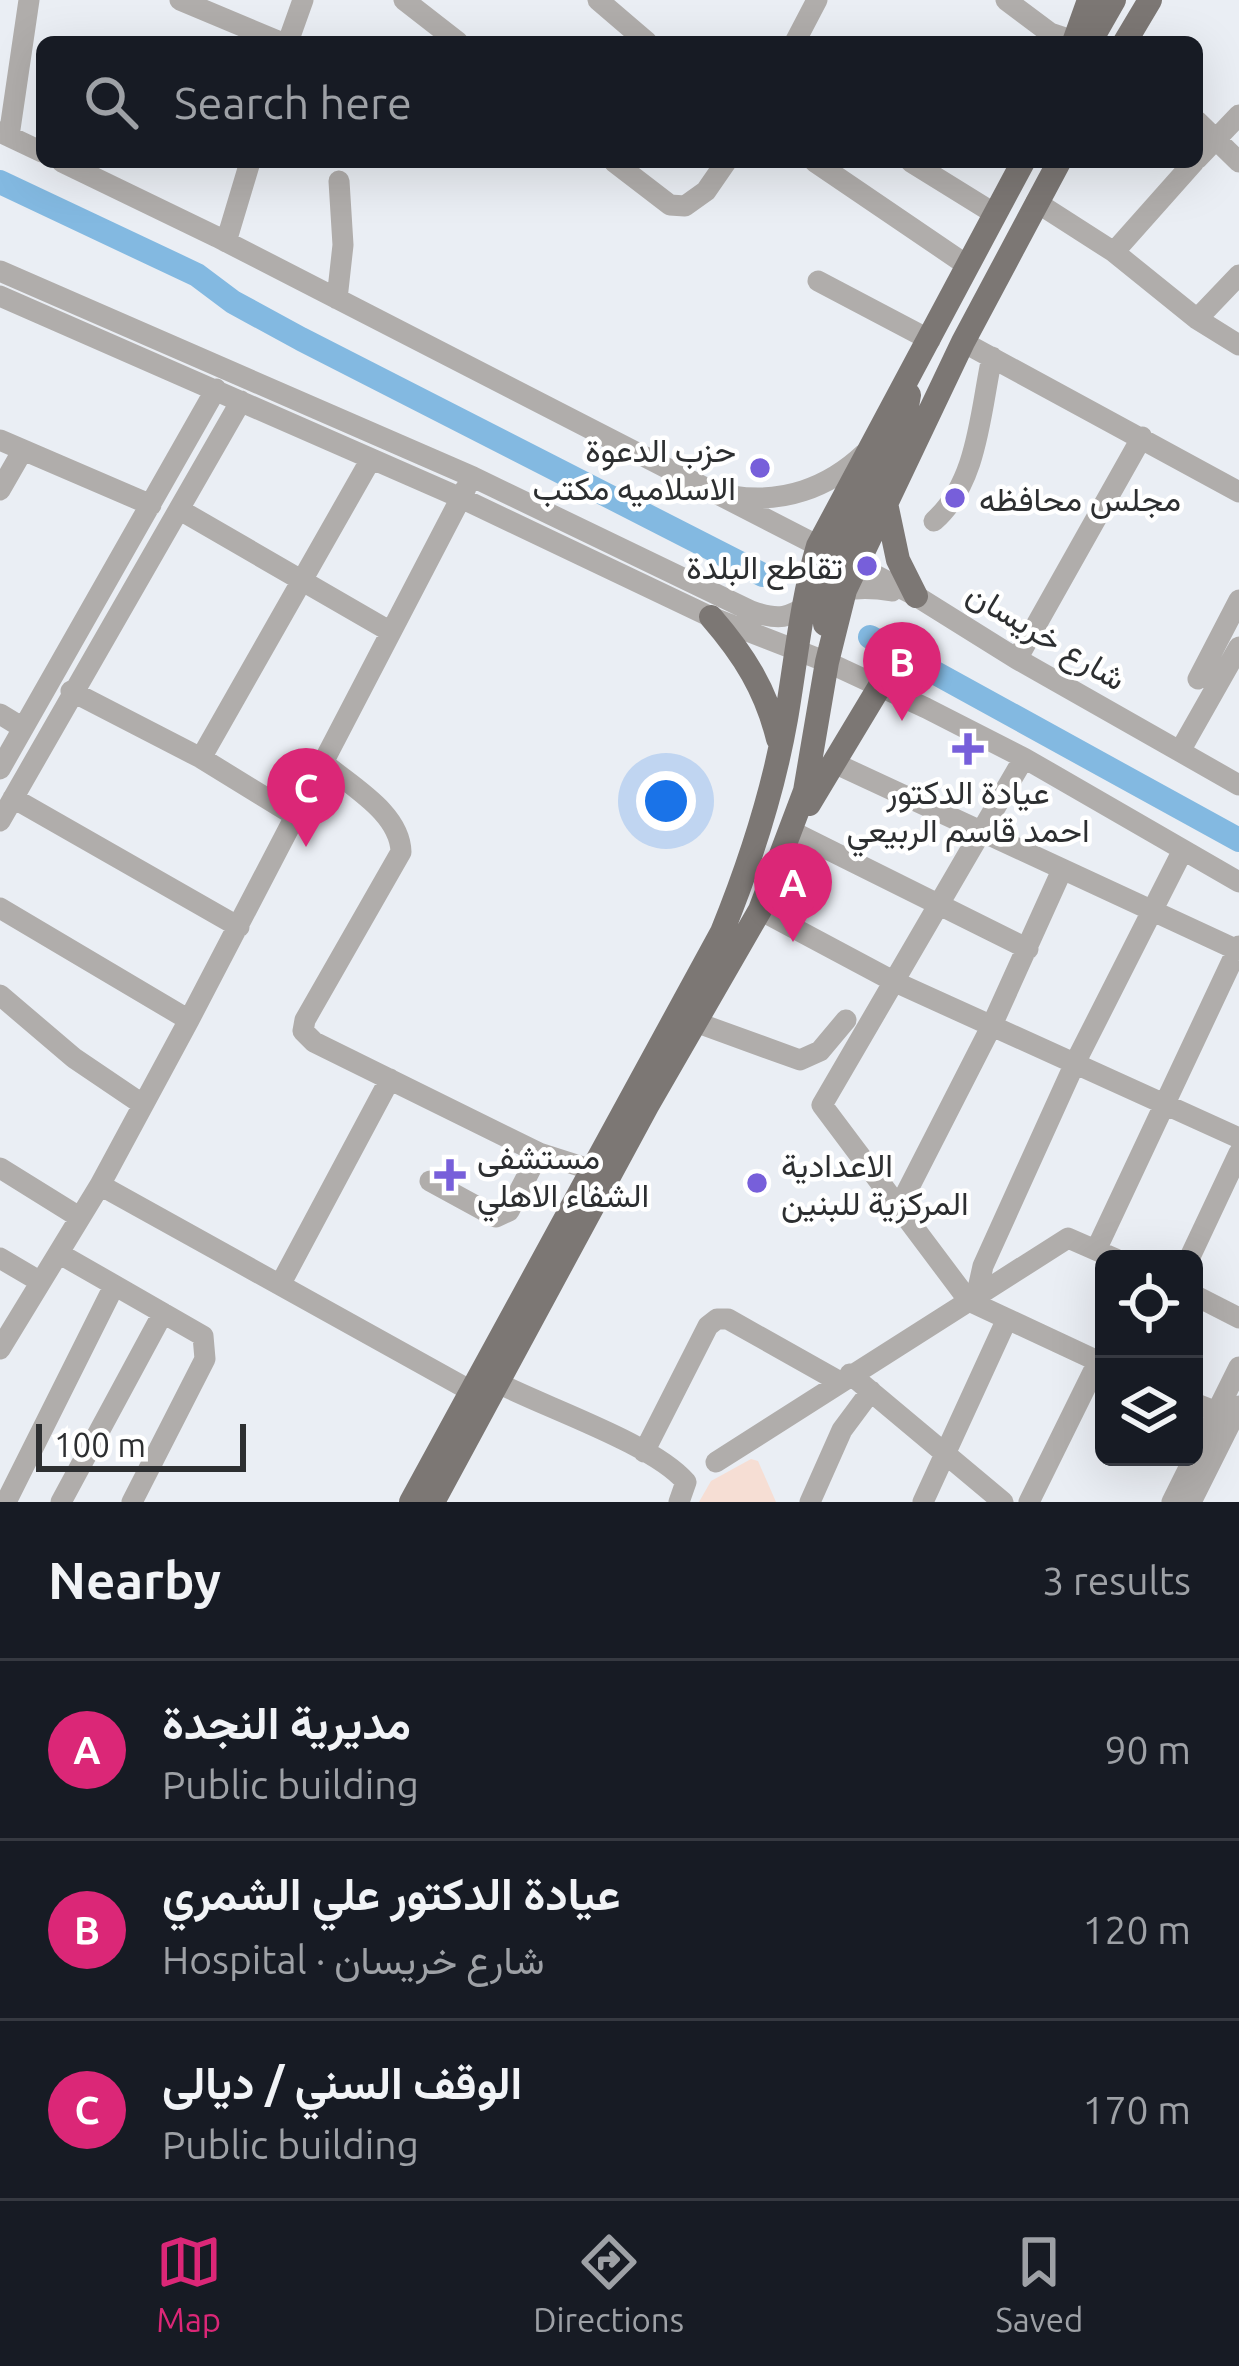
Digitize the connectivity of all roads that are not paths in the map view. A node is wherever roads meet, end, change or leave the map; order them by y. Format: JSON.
{"nodes":[{"id":1,"x":180,"y":0,"type":"edge"},
{"id":2,"x":303,"y":0,"type":"edge"},
{"id":3,"x":404,"y":0,"type":"edge"},
{"id":4,"x":598,"y":0,"type":"edge"},
{"id":5,"x":817,"y":0,"type":"edge"},
{"id":6,"x":1006,"y":0,"type":"edge"},
{"id":7,"x":1089,"y":0,"type":"edge"},
{"id":8,"x":1114,"y":0,"type":"edge"},
{"id":9,"x":1150,"y":0,"type":"edge"},
{"id":10,"x":25,"y":1,"type":"edge"},
{"id":11,"x":1095,"y":34,"type":"edge"},
{"id":12,"x":271,"y":36,"type":"edge"},
{"id":13,"x":287,"y":36,"type":"edge"},
{"id":14,"x":450,"y":36,"type":"edge"},
{"id":15,"x":639,"y":36,"type":"edge"},
{"id":16,"x":798,"y":36,"type":"edge"},
{"id":17,"x":1054,"y":36,"type":"edge"},
{"id":18,"x":1062,"y":36,"type":"edge"},
{"id":19,"x":1129,"y":36,"type":"edge"},
{"id":20,"x":1239,"y":115,"type":"edge"},
{"id":21,"x":1203,"y":128,"type":"edge"},
{"id":22,"x":4,"y":134,"type":"edge"},
{"id":23,"x":1215,"y":139,"type":"junction"},
{"id":24,"x":36,"y":149,"type":"edge"},
{"id":25,"x":1203,"y":152,"type":"edge"},
{"id":26,"x":1239,"y":162,"type":"edge"},
{"id":27,"x":74,"y":168,"type":"edge"},
{"id":28,"x":248,"y":168,"type":"edge"},
{"id":29,"x":622,"y":168,"type":"edge"},
{"id":30,"x":722,"y":168,"type":"edge"},
{"id":31,"x":824,"y":168,"type":"edge"},
{"id":32,"x":921,"y":168,"type":"edge"},
{"id":33,"x":1019,"y":168,"type":"edge"},
{"id":34,"x":1056,"y":168,"type":"edge"},
{"id":35,"x":1189,"y":168,"type":"edge"},
{"id":36,"x":339,"y":182,"type":"dead end"},
{"id":37,"x":1036,"y":202,"type":"junction"},
{"id":38,"x":995,"y":214,"type":"junction"},
{"id":39,"x":226,"y":242,"type":"junction"},
{"id":40,"x":1114,"y":252,"type":"junction"},
{"id":41,"x":968,"y":266,"type":"junction"},
{"id":42,"x":0,"y":272,"type":"edge"},
{"id":43,"x":1239,"y":275,"type":"edge"},
{"id":44,"x":818,"y":281,"type":"dead end"},
{"id":45,"x":0,"y":296,"type":"edge"},
{"id":46,"x":337,"y":298,"type":"junction"},
{"id":47,"x":1198,"y":319,"type":"junction"},
{"id":48,"x":931,"y":340,"type":"junction"},
{"id":49,"x":964,"y":342,"type":"junction"},
{"id":50,"x":1239,"y":345,"type":"edge"},
{"id":51,"x":992,"y":357,"type":"junction"},
{"id":52,"x":910,"y":380,"type":"junction"},
{"id":53,"x":216,"y":389,"type":"junction"},
{"id":54,"x":241,"y":400,"type":"junction"},
{"id":55,"x":1142,"y":437,"type":"junction"},
{"id":56,"x":0,"y":440,"type":"edge"},
{"id":57,"x":873,"y":446,"type":"junction"},
{"id":58,"x":23,"y":450,"type":"junction"},
{"id":59,"x":371,"y":459,"type":"junction"},
{"id":60,"x":472,"y":477,"type":"junction"},
{"id":61,"x":0,"y":490,"type":"edge"},
{"id":62,"x":712,"y":490,"type":"junction"},
{"id":63,"x":1239,"y":492,"type":"edge"},
{"id":64,"x":461,"y":498,"type":"junction"},
{"id":65,"x":151,"y":505,"type":"junction"},
{"id":66,"x":887,"y":506,"type":"junction"},
{"id":67,"x":180,"y":509,"type":"junction"},
{"id":68,"x":934,"y":521,"type":"dead end"},
{"id":69,"x":838,"y":556,"type":"junction"},
{"id":70,"x":302,"y":578,"type":"junction"},
{"id":71,"x":836,"y":593,"type":"junction"},
{"id":72,"x":916,"y":596,"type":"junction"},
{"id":73,"x":1239,"y":600,"type":"edge"},
{"id":74,"x":803,"y":610,"type":"junction"},
{"id":75,"x":711,"y":617,"type":"junction"},
{"id":76,"x":391,"y":632,"type":"junction"},
{"id":77,"x":1239,"y":646,"type":"edge"},
{"id":78,"x":796,"y":650,"type":"junction"},
{"id":79,"x":1017,"y":659,"type":"junction"},
{"id":80,"x":827,"y":662,"type":"junction"},
{"id":81,"x":1198,"y":679,"type":"dead end"},
{"id":82,"x":880,"y":686,"type":"junction"},
{"id":83,"x":71,"y":692,"type":"junction"},
{"id":84,"x":0,"y":714,"type":"edge"},
{"id":85,"x":23,"y":728,"type":"junction"},
{"id":86,"x":780,"y":747,"type":"junction"},
{"id":87,"x":1180,"y":751,"type":"junction"},
{"id":88,"x":201,"y":758,"type":"junction"},
{"id":89,"x":1024,"y":758,"type":"junction"},
{"id":90,"x":834,"y":763,"type":"junction"},
{"id":91,"x":325,"y":764,"type":"junction"},
{"id":92,"x":0,"y":770,"type":"edge"},
{"id":93,"x":1239,"y":785,"type":"edge"},
{"id":94,"x":13,"y":798,"type":"junction"},
{"id":95,"x":297,"y":817,"type":"junction"},
{"id":96,"x":0,"y":821,"type":"edge"},
{"id":97,"x":979,"y":831,"type":"junction"},
{"id":98,"x":793,"y":832,"type":"junction"},
{"id":99,"x":1184,"y":850,"type":"junction"},
{"id":100,"x":1063,"y":870,"type":"junction"},
{"id":101,"x":1239,"y":882,"type":"edge"},
{"id":102,"x":936,"y":907,"type":"junction"},
{"id":103,"x":0,"y":908,"type":"edge"},
{"id":104,"x":760,"y":910,"type":"junction"},
{"id":105,"x":1154,"y":911,"type":"junction"},
{"id":106,"x":239,"y":927,"type":"junction"},
{"id":107,"x":1238,"y":948,"type":"edge"},
{"id":108,"x":1028,"y":949,"type":"junction"},
{"id":109,"x":893,"y":981,"type":"junction"},
{"id":110,"x":0,"y":995,"type":"edge"},
{"id":111,"x":189,"y":1020,"type":"junction"},
{"id":112,"x":846,"y":1020,"type":"dead end"},
{"id":113,"x":695,"y":1022,"type":"junction"},
{"id":114,"x":992,"y":1025,"type":"junction"},
{"id":115,"x":1075,"y":1064,"type":"junction"},
{"id":116,"x":390,"y":1079,"type":"junction"},
{"id":117,"x":1163,"y":1103,"type":"junction"},
{"id":118,"x":142,"y":1104,"type":"junction"},
{"id":119,"x":1239,"y":1138,"type":"edge"},
{"id":120,"x":539,"y":1153,"type":"junction"},
{"id":121,"x":1239,"y":1153,"type":"edge"},
{"id":122,"x":0,"y":1168,"type":"edge"},
{"id":123,"x":589,"y":1169,"type":"junction"},
{"id":124,"x":430,"y":1181,"type":"dead end"},
{"id":125,"x":100,"y":1184,"type":"junction"},
{"id":126,"x":899,"y":1207,"type":"junction"},
{"id":127,"x":79,"y":1217,"type":"junction"},
{"id":128,"x":1095,"y":1250,"type":"edge"},
{"id":129,"x":1108,"y":1250,"type":"edge"},
{"id":130,"x":1193,"y":1250,"type":"edge"},
{"id":131,"x":60,"y":1254,"type":"junction"},
{"id":132,"x":0,"y":1258,"type":"edge"},
{"id":133,"x":40,"y":1281,"type":"junction"},
{"id":134,"x":280,"y":1285,"type":"junction"},
{"id":135,"x":115,"y":1286,"type":"junction"},
{"id":136,"x":973,"y":1297,"type":"junction"},
{"id":137,"x":1203,"y":1300,"type":"edge"},
{"id":138,"x":163,"y":1313,"type":"junction"},
{"id":139,"x":1239,"y":1318,"type":"edge"},
{"id":140,"x":1006,"y":1319,"type":"junction"},
{"id":141,"x":0,"y":1349,"type":"edge"},
{"id":142,"x":1095,"y":1360,"type":"edge"},
{"id":143,"x":1239,"y":1366,"type":"edge"},
{"id":144,"x":1095,"y":1374,"type":"edge"},
{"id":145,"x":845,"y":1378,"type":"junction"},
{"id":146,"x":483,"y":1382,"type":"junction"},
{"id":147,"x":872,"y":1391,"type":"junction"},
{"id":148,"x":1239,"y":1406,"type":"edge"},
{"id":149,"x":1203,"y":1407,"type":"edge"},
{"id":150,"x":1216,"y":1412,"type":"junction"},
{"id":151,"x":644,"y":1452,"type":"junction"},
{"id":152,"x":1229,"y":1452,"type":"edge"},
{"id":153,"x":947,"y":1453,"type":"junction"},
{"id":154,"x":716,"y":1462,"type":"dead end"},
{"id":155,"x":5,"y":1502,"type":"edge"},
{"id":156,"x":61,"y":1502,"type":"edge"},
{"id":157,"x":132,"y":1502,"type":"edge"},
{"id":158,"x":411,"y":1502,"type":"edge"},
{"id":159,"x":433,"y":1502,"type":"edge"},
{"id":160,"x":679,"y":1502,"type":"edge"},
{"id":161,"x":810,"y":1502,"type":"edge"},
{"id":162,"x":923,"y":1502,"type":"edge"},
{"id":163,"x":1003,"y":1502,"type":"edge"},
{"id":164,"x":1028,"y":1502,"type":"edge"},
{"id":165,"x":1172,"y":1502,"type":"edge"},
{"id":166,"x":1191,"y":1502,"type":"edge"}],
"edges":[{"from":1,"to":12,"type":"street"},
{"from":2,"to":13,"type":"street"},
{"from":3,"to":14,"type":"street"},
{"from":4,"to":15,"type":"street"},
{"from":5,"to":16,"type":"street"},
{"from":6,"to":17,"type":"street"},
{"from":7,"to":18,"type":"main road"},
{"from":8,"to":11,"type":"main road"},
{"from":9,"to":19,"type":"main road"},
{"from":10,"to":22,"type":"street"},
{"from":20,"to":23,"type":"street"},
{"from":21,"to":23,"type":"street"},
{"from":22,"to":24,"type":"street"},
{"from":23,"to":25,"type":"street"},
{"from":23,"to":26,"type":"street"},
{"from":27,"to":39,"type":"street","name":"شارع خريسان"},
{"from":28,"to":39,"type":"street"},
{"from":29,"to":30,"type":"street"},
{"from":31,"to":41,"type":"street"},
{"from":32,"to":38,"type":"street"},
{"from":33,"to":38,"type":"main road"},
{"from":34,"to":37,"type":"main road"},
{"from":35,"to":40,"type":"street"},
{"from":36,"to":46,"type":"street"},
{"from":37,"to":40,"type":"street"},
{"from":37,"to":49,"type":"main road"},
{"from":38,"to":41,"type":"main road"},
{"from":39,"to":46,"type":"street","name":"شارع خريسان"},
{"from":40,"to":47,"type":"street"},
{"from":41,"to":48,"type":"main road"},
{"from":42,"to":60,"type":"street"},
{"from":43,"to":47,"type":"street"},
{"from":44,"to":48,"type":"street"},
{"from":45,"to":53,"type":"street"},
{"from":46,"to":62,"type":"street","name":"شارع خريسان"},
{"from":47,"to":50,"type":"street"},
{"from":48,"to":52,"type":"main road"},
{"from":49,"to":51,"type":"street"},
{"from":49,"to":66,"type":"main road"},
{"from":51,"to":55,"type":"street"},
{"from":51,"to":68,"type":"street"},
{"from":52,"to":57,"type":"main road"},
{"from":52,"to":69,"type":"main road"},
{"from":53,"to":54,"type":"street"},
{"from":53,"to":65,"type":"street"},
{"from":54,"to":59,"type":"street"},
{"from":54,"to":67,"type":"street"},
{"from":55,"to":63,"type":"street"},
{"from":55,"to":79,"type":"street"},
{"from":56,"to":58,"type":"street"},
{"from":57,"to":62,"type":"street"},
{"from":57,"to":69,"type":"main road"},
{"from":58,"to":61,"type":"street"},
{"from":58,"to":65,"type":"street"},
{"from":59,"to":64,"type":"street"},
{"from":59,"to":70,"type":"street"},
{"from":60,"to":64,"type":"street"},
{"from":60,"to":74,"type":"street"},
{"from":62,"to":69,"type":"street","name":"شارع خريسان"},
{"from":64,"to":75,"type":"street"},
{"from":64,"to":76,"type":"street"},
{"from":65,"to":85,"type":"street"},
{"from":66,"to":69,"type":"main road"},
{"from":66,"to":72,"type":"main road"},
{"from":67,"to":70,"type":"street"},
{"from":67,"to":83,"type":"street"},
{"from":69,"to":71,"type":"main road"},
{"from":69,"to":72,"type":"street","name":"شارع خريسان"},
{"from":69,"to":74,"type":"main road"},
{"from":70,"to":76,"type":"street"},
{"from":70,"to":88,"type":"street"},
{"from":71,"to":72,"type":"street"},
{"from":71,"to":74,"type":"street"},
{"from":71,"to":80,"type":"main road"},
{"from":72,"to":79,"type":"street","name":"شارع خريسان"},
{"from":73,"to":81,"type":"street"},
{"from":74,"to":78,"type":"main road"},
{"from":75,"to":78,"type":"street"},
{"from":75,"to":86,"type":"main road"},
{"from":76,"to":91,"type":"street"},
{"from":77,"to":87,"type":"street"},
{"from":78,"to":80,"type":"street"},
{"from":78,"to":86,"type":"main road"},
{"from":79,"to":87,"type":"street","name":"شارع خريسان"},
{"from":80,"to":82,"type":"street"},
{"from":80,"to":98,"type":"main road"},
{"from":82,"to":89,"type":"street"},
{"from":82,"to":90,"type":"main road"},
{"from":83,"to":88,"type":"street"},
{"from":83,"to":94,"type":"street"},
{"from":84,"to":85,"type":"street"},
{"from":85,"to":92,"type":"street"},
{"from":86,"to":123,"type":"main road"},
{"from":87,"to":93,"type":"street","name":"شارع خريسان"},
{"from":88,"to":95,"type":"street"},
{"from":89,"to":97,"type":"street"},
{"from":89,"to":99,"type":"street"},
{"from":90,"to":97,"type":"street"},
{"from":90,"to":98,"type":"main road"},
{"from":91,"to":95,"type":"street"},
{"from":91,"to":116,"type":"street"},
{"from":94,"to":96,"type":"street"},
{"from":94,"to":106,"type":"street"},
{"from":95,"to":106,"type":"street"},
{"from":97,"to":100,"type":"street"},
{"from":97,"to":102,"type":"street"},
{"from":98,"to":102,"type":"street"},
{"from":98,"to":104,"type":"main road"},
{"from":99,"to":101,"type":"street"},
{"from":99,"to":105,"type":"street"},
{"from":100,"to":105,"type":"street"},
{"from":100,"to":108,"type":"street"},
{"from":102,"to":108,"type":"street"},
{"from":102,"to":109,"type":"street"},
{"from":103,"to":111,"type":"street"},
{"from":104,"to":109,"type":"street"},
{"from":104,"to":113,"type":"main road"},
{"from":105,"to":107,"type":"street"},
{"from":105,"to":115,"type":"street"},
{"from":106,"to":111,"type":"street"},
{"from":107,"to":117,"type":"street"},
{"from":108,"to":114,"type":"street"},
{"from":109,"to":114,"type":"street"},
{"from":109,"to":126,"type":"street"},
{"from":110,"to":118,"type":"street"},
{"from":111,"to":118,"type":"street"},
{"from":112,"to":113,"type":"street"},
{"from":113,"to":146,"type":"main road"},
{"from":114,"to":115,"type":"street"},
{"from":114,"to":126,"type":"street"},
{"from":115,"to":117,"type":"street"},
{"from":115,"to":136,"type":"street"},
{"from":116,"to":120,"type":"street"},
{"from":116,"to":134,"type":"street"},
{"from":117,"to":119,"type":"street"},
{"from":117,"to":129,"type":"street"},
{"from":118,"to":125,"type":"street"},
{"from":120,"to":123,"type":"street"},
{"from":120,"to":124,"type":"street"},
{"from":121,"to":130,"type":"street"},
{"from":122,"to":127,"type":"street"},
{"from":123,"to":146,"type":"main road"},
{"from":125,"to":127,"type":"street"},
{"from":125,"to":134,"type":"street"},
{"from":126,"to":136,"type":"street"},
{"from":127,"to":131,"type":"street"},
{"from":128,"to":136,"type":"street"},
{"from":131,"to":133,"type":"street"},
{"from":131,"to":135,"type":"street"},
{"from":132,"to":133,"type":"street"},
{"from":133,"to":141,"type":"street"},
{"from":134,"to":146,"type":"street"},
{"from":135,"to":138,"type":"street"},
{"from":135,"to":155,"type":"street"},
{"from":136,"to":140,"type":"street"},
{"from":136,"to":145,"type":"street"},
{"from":137,"to":139,"type":"street"},
{"from":138,"to":156,"type":"street"},
{"from":138,"to":157,"type":"street"},
{"from":140,"to":142,"type":"street"},
{"from":140,"to":153,"type":"street"},
{"from":143,"to":150,"type":"street"},
{"from":144,"to":164,"type":"street"},
{"from":145,"to":147,"type":"street"},
{"from":145,"to":151,"type":"street"},
{"from":145,"to":154,"type":"street"},
{"from":146,"to":151,"type":"street"},
{"from":146,"to":158,"type":"main road"},
{"from":146,"to":159,"type":"main road"},
{"from":147,"to":153,"type":"street"},
{"from":147,"to":161,"type":"street"},
{"from":148,"to":152,"type":"street"},
{"from":149,"to":150,"type":"street"},
{"from":150,"to":165,"type":"street"},
{"from":151,"to":160,"type":"street"},
{"from":152,"to":166,"type":"street"},
{"from":153,"to":162,"type":"street"},
{"from":153,"to":163,"type":"street"}]}
